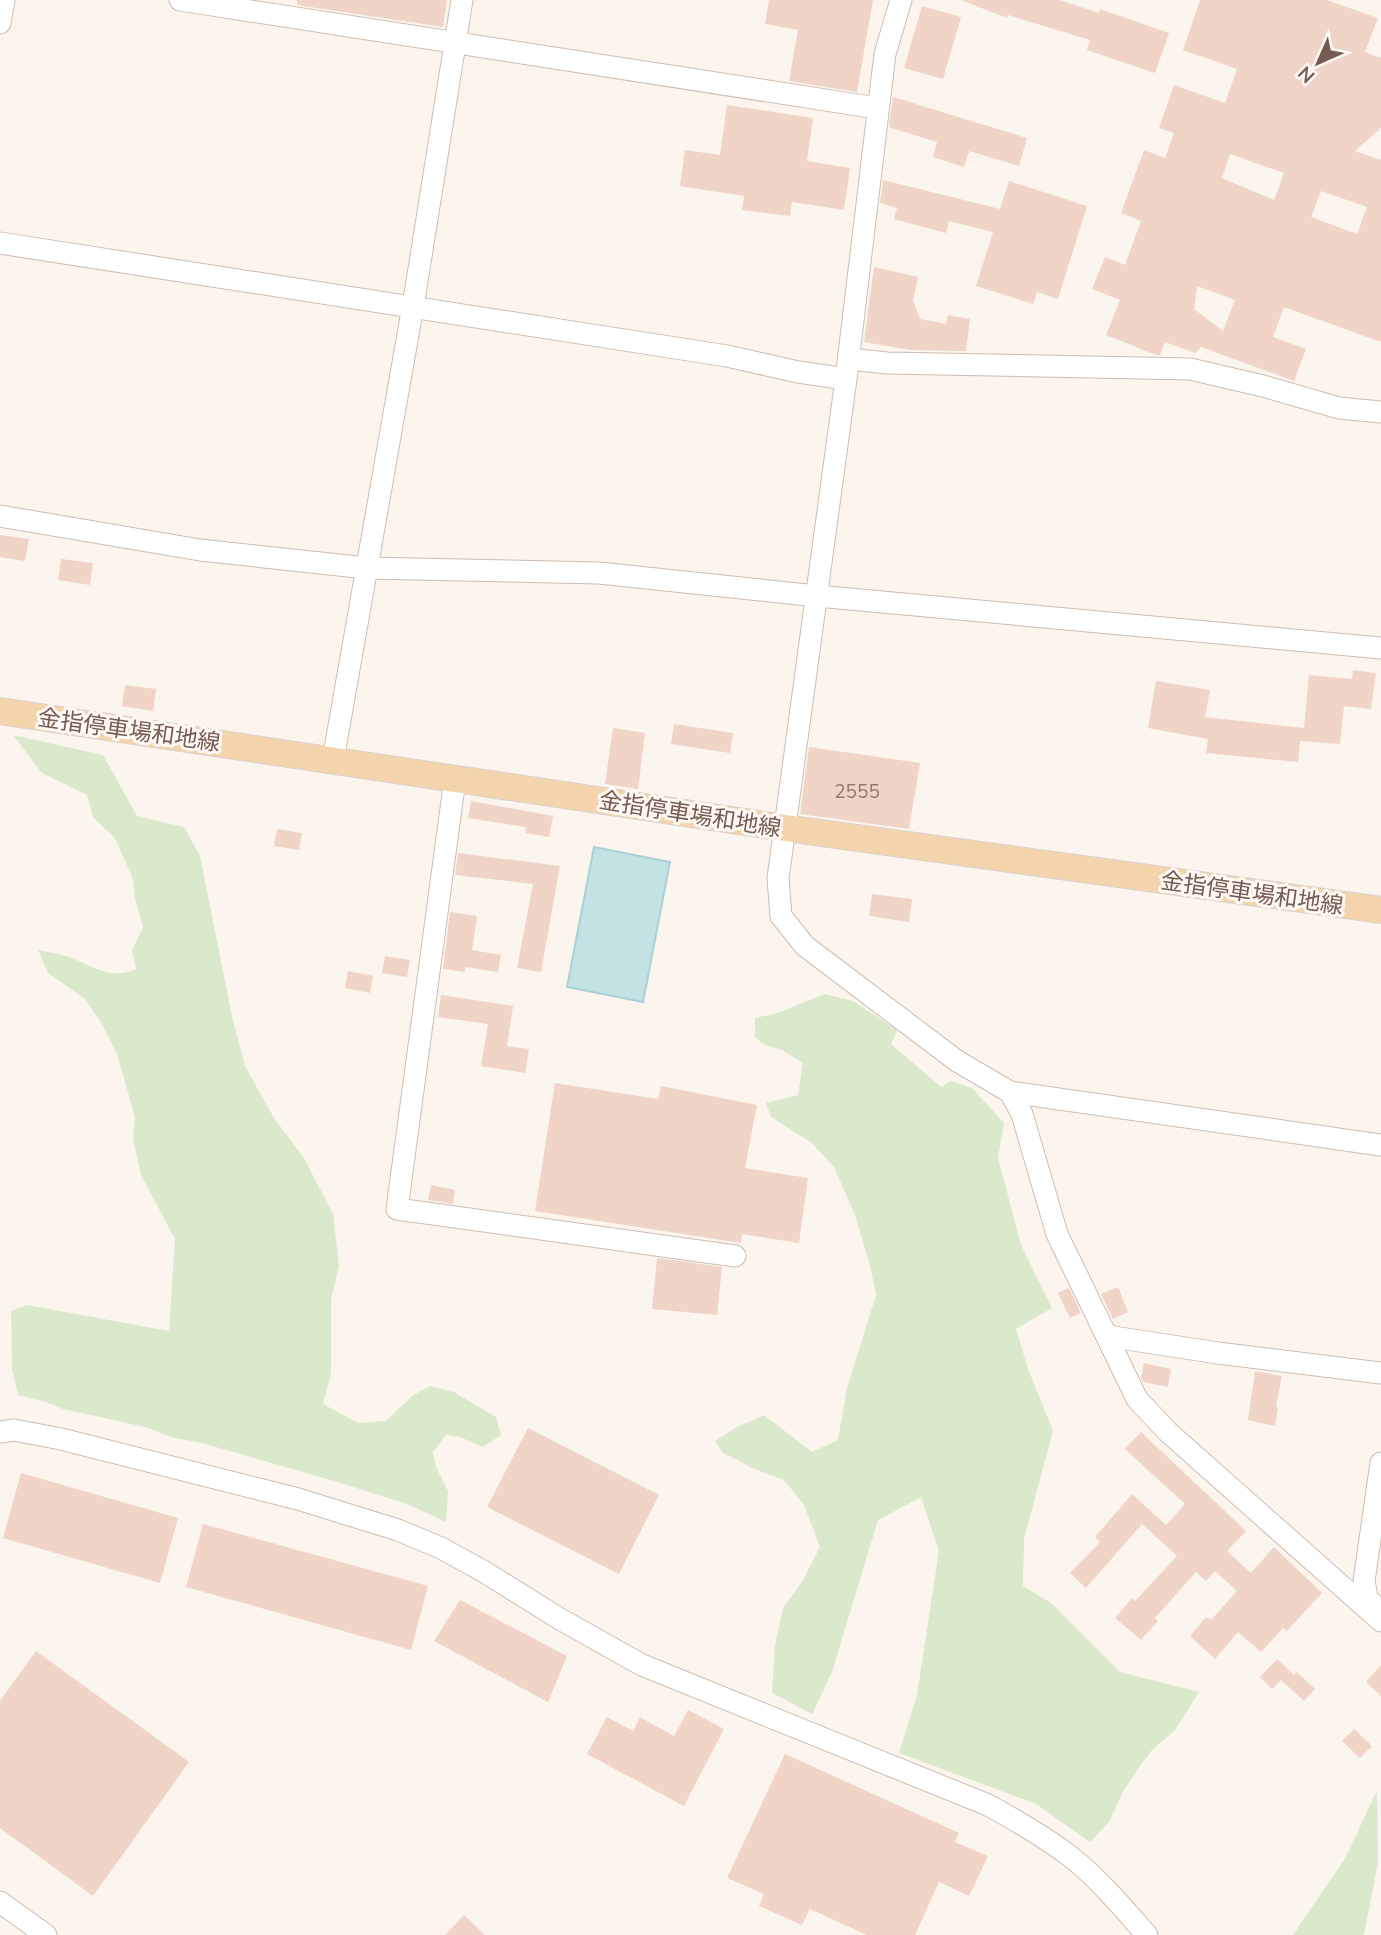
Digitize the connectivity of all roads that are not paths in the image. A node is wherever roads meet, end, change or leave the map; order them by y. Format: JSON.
{"nodes":[{"id":1,"x":4,"y":0,"type":"edge"},
{"id":2,"x":180,"y":0,"type":"edge"},
{"id":3,"x":462,"y":0,"type":"edge"},
{"id":4,"x":901,"y":0,"type":"edge"},
{"id":5,"x":0,"y":23,"type":"edge"},
{"id":6,"x":455,"y":43,"type":"junction"},
{"id":7,"x":877,"y":108,"type":"junction"},
{"id":8,"x":0,"y":243,"type":"edge"},
{"id":9,"x":413,"y":306,"type":"junction"},
{"id":10,"x":848,"y":369,"type":"junction"},
{"id":11,"x":1381,"y":412,"type":"edge"},
{"id":12,"x":0,"y":516,"type":"edge"},
{"id":13,"x":368,"y":568,"type":"junction"},
{"id":14,"x":817,"y":596,"type":"junction"},
{"id":15,"x":1381,"y":648,"type":"edge"},
{"id":16,"x":0,"y":711,"type":"edge"},
{"id":17,"x":333,"y":760,"type":"junction"},
{"id":18,"x":456,"y":779,"type":"junction"},
{"id":19,"x":785,"y":828,"type":"junction"},
{"id":20,"x":1381,"y":910,"type":"edge"},
{"id":21,"x":1010,"y":1092,"type":"junction"},
{"id":22,"x":1381,"y":1145,"type":"edge"},
{"id":23,"x":735,"y":1256,"type":"dead end"},
{"id":24,"x":1107,"y":1336,"type":"junction"},
{"id":25,"x":1381,"y":1373,"type":"edge"},
{"id":26,"x":0,"y":1432,"type":"edge"},
{"id":27,"x":1381,"y":1463,"type":"edge"},
{"id":28,"x":1371,"y":1604,"type":"edge"},
{"id":29,"x":1381,"y":1621,"type":"edge"},
{"id":30,"x":0,"y":1902,"type":"edge"},
{"id":31,"x":46,"y":1935,"type":"edge"},
{"id":32,"x":1147,"y":1935,"type":"edge"}],
"edges":[{"from":1,"to":5,"type":"street"},
{"from":2,"to":6,"type":"street"},
{"from":3,"to":6,"type":"street"},
{"from":4,"to":7,"type":"street"},
{"from":6,"to":7,"type":"street"},
{"from":6,"to":9,"type":"street"},
{"from":7,"to":10,"type":"street"},
{"from":8,"to":9,"type":"street"},
{"from":9,"to":10,"type":"street"},
{"from":9,"to":13,"type":"street"},
{"from":10,"to":11,"type":"street"},
{"from":10,"to":14,"type":"street"},
{"from":12,"to":13,"type":"street"},
{"from":13,"to":14,"type":"street"},
{"from":13,"to":17,"type":"street"},
{"from":14,"to":15,"type":"street"},
{"from":14,"to":19,"type":"street"},
{"from":16,"to":17,"type":"main road","name":"金指停車場和地線"},
{"from":17,"to":18,"type":"main road","name":"金指停車場和地線"},
{"from":18,"to":19,"type":"main road","name":"金指停車場和地線"},
{"from":18,"to":23,"type":"street"},
{"from":19,"to":20,"type":"main road","name":"金指停車場和地線"},
{"from":19,"to":21,"type":"street"},
{"from":21,"to":22,"type":"street"},
{"from":21,"to":24,"type":"street"},
{"from":24,"to":25,"type":"street"},
{"from":24,"to":28,"type":"street"},
{"from":26,"to":32,"type":"street"},
{"from":27,"to":28,"type":"street"},
{"from":28,"to":29,"type":"street"},
{"from":30,"to":31,"type":"street"}]}
